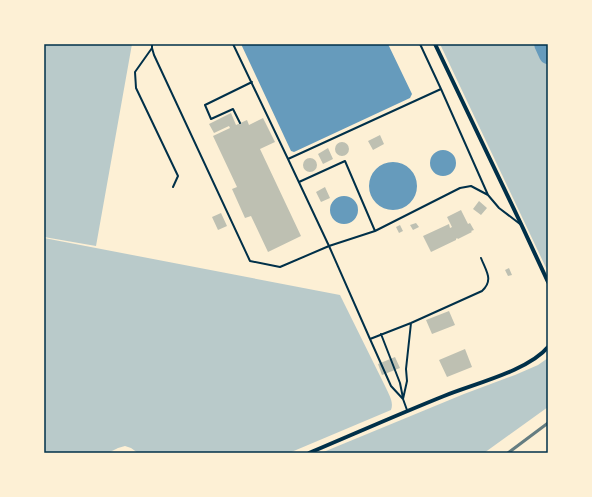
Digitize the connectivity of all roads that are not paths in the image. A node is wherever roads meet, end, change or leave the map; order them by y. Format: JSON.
{"nodes":[{"id":1,"x":152,"y":44,"type":"edge"},
{"id":2,"x":233,"y":44,"type":"edge"},
{"id":3,"x":420,"y":44,"type":"edge"},
{"id":4,"x":435,"y":44,"type":"edge"},
{"id":5,"x":152,"y":48,"type":"junction"},
{"id":6,"x":252,"y":82,"type":"junction"},
{"id":7,"x":441,"y":88,"type":"junction"},
{"id":8,"x":240,"y":123,"type":"dead end"},
{"id":9,"x":288,"y":158,"type":"junction"},
{"id":10,"x":299,"y":182,"type":"junction"},
{"id":11,"x":173,"y":188,"type":"dead end"},
{"id":12,"x":488,"y":194,"type":"junction"},
{"id":13,"x":522,"y":226,"type":"junction"},
{"id":14,"x":376,"y":231,"type":"junction"},
{"id":15,"x":329,"y":246,"type":"junction"},
{"id":16,"x":481,"y":258,"type":"dead end"},
{"id":17,"x":548,"y":282,"type":"edge"},
{"id":18,"x":411,"y":323,"type":"junction"},
{"id":19,"x":381,"y":334,"type":"junction"},
{"id":20,"x":370,"y":339,"type":"junction"},
{"id":21,"x":548,"y":347,"type":"edge"},
{"id":22,"x":403,"y":399,"type":"junction"},
{"id":23,"x":408,"y":411,"type":"junction"},
{"id":24,"x":309,"y":453,"type":"edge"}],
"edges":[{"from":1,"to":5,"type":"lane"},
{"from":2,"to":6,"type":"lane"},
{"from":3,"to":7,"type":"lane"},
{"from":4,"to":13,"type":"street"},
{"from":5,"to":11,"type":"lane"},
{"from":5,"to":15,"type":"lane"},
{"from":6,"to":8,"type":"lane"},
{"from":6,"to":9,"type":"lane"},
{"from":7,"to":9,"type":"lane"},
{"from":7,"to":12,"type":"lane"},
{"from":9,"to":10,"type":"lane"},
{"from":10,"to":14,"type":"lane"},
{"from":10,"to":15,"type":"lane"},
{"from":12,"to":13,"type":"lane"},
{"from":12,"to":14,"type":"lane"},
{"from":13,"to":17,"type":"street"},
{"from":14,"to":15,"type":"lane"},
{"from":15,"to":20,"type":"lane"},
{"from":16,"to":18,"type":"lane"},
{"from":18,"to":19,"type":"lane"},
{"from":18,"to":22,"type":"lane"},
{"from":19,"to":20,"type":"lane"},
{"from":19,"to":22,"type":"lane"},
{"from":20,"to":22,"type":"lane"},
{"from":21,"to":23,"type":"street"},
{"from":22,"to":23,"type":"lane"},
{"from":23,"to":24,"type":"street"}]}
